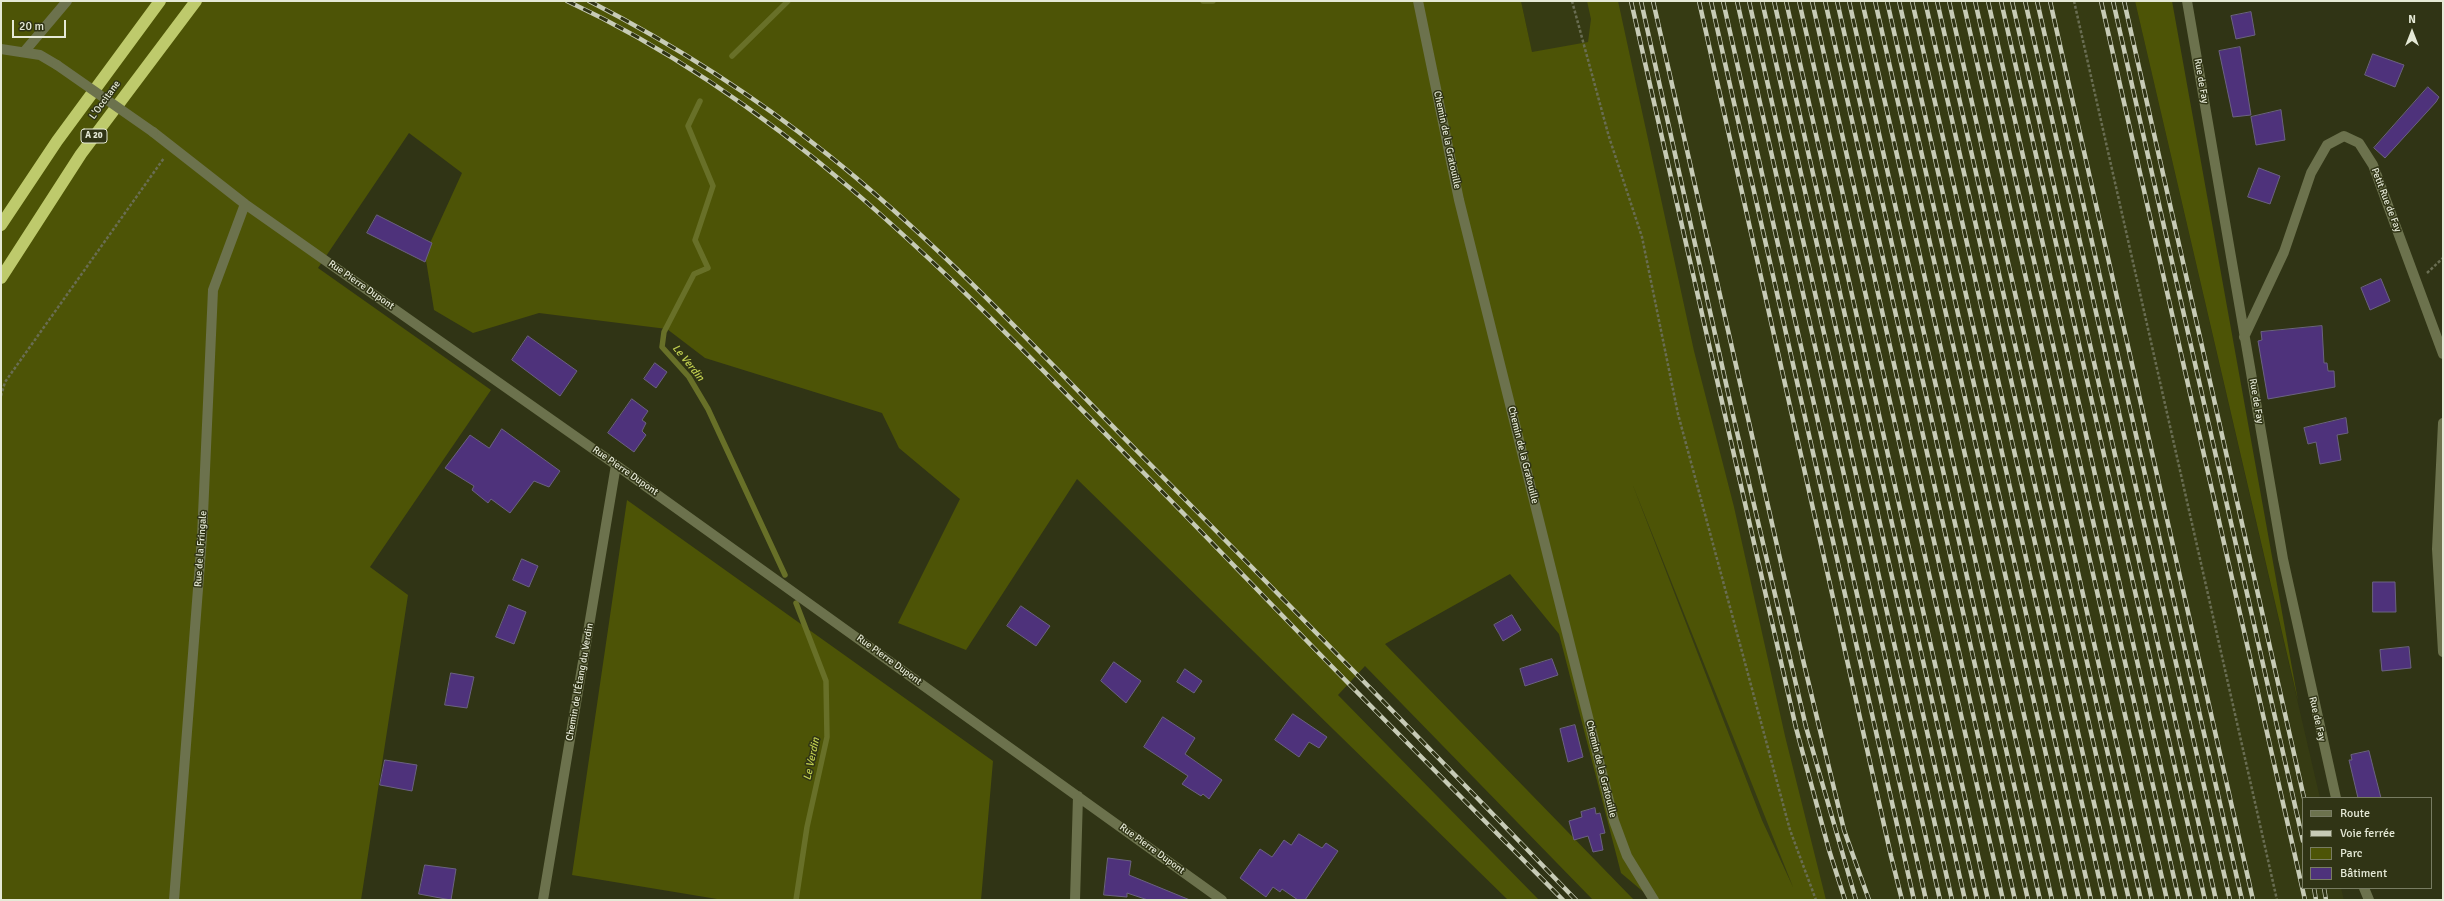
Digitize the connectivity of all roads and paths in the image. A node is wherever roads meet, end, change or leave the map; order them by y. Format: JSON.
{"nodes":[{"id":1,"x":67,"y":1,"type":"edge"},
{"id":2,"x":160,"y":1,"type":"edge"},
{"id":3,"x":196,"y":1,"type":"edge"},
{"id":4,"x":1418,"y":1,"type":"edge"},
{"id":5,"x":1572,"y":1,"type":"edge"},
{"id":6,"x":2074,"y":1,"type":"edge"},
{"id":7,"x":2187,"y":1,"type":"edge"},
{"id":8,"x":1,"y":49,"type":"edge"},
{"id":9,"x":24,"y":52,"type":"junction"},
{"id":10,"x":172,"y":146,"type":"junction"},
{"id":11,"x":245,"y":204,"type":"junction"},
{"id":12,"x":1,"y":225,"type":"edge"},
{"id":13,"x":2443,"y":258,"type":"edge"},
{"id":14,"x":1,"y":278,"type":"edge"},
{"id":15,"x":2416,"y":282,"type":"junction"},
{"id":16,"x":2244,"y":337,"type":"junction"},
{"id":17,"x":2443,"y":354,"type":"edge"},
{"id":18,"x":1,"y":396,"type":"edge"},
{"id":19,"x":2443,"y":423,"type":"edge"},
{"id":20,"x":616,"y":465,"type":"junction"},
{"id":21,"x":2443,"y":652,"type":"edge"},
{"id":22,"x":1078,"y":796,"type":"junction"},
{"id":23,"x":2336,"y":797,"type":"edge"},
{"id":24,"x":2364,"y":889,"type":"edge"},
{"id":25,"x":174,"y":900,"type":"edge"},
{"id":26,"x":543,"y":900,"type":"edge"},
{"id":27,"x":1075,"y":900,"type":"edge"},
{"id":28,"x":1222,"y":900,"type":"edge"},
{"id":29,"x":1654,"y":900,"type":"edge"},
{"id":30,"x":1816,"y":900,"type":"edge"},
{"id":31,"x":2277,"y":900,"type":"edge"},
{"id":32,"x":2369,"y":900,"type":"edge"}],
"edges":[{"from":1,"to":9,"type":"street"},
{"from":2,"to":12,"type":"highway","name":"L'Occitane","number":"A 20"},
{"from":3,"to":14,"type":"highway","name":"L'Occitane","number":"A 20"},
{"from":4,"to":29,"type":"street","name":"Chemin de la Gratouille"},
{"from":5,"to":30,"type":"path"},
{"from":6,"to":31,"type":"path"},
{"from":7,"to":16,"type":"street","name":"Rue de Fay"},
{"from":8,"to":9,"type":"street","name":"Rue Pierre Dupont"},
{"from":9,"to":10,"type":"street","name":"Rue Pierre Dupont","bridge":true},
{"from":10,"to":11,"type":"street","name":"Rue Pierre Dupont"},
{"from":10,"to":18,"type":"path"},
{"from":11,"to":20,"type":"street","name":"Rue Pierre Dupont"},
{"from":11,"to":25,"type":"street","name":"Rue de la Fringale"},
{"from":13,"to":15,"type":"path"},
{"from":15,"to":16,"type":"street","name":"Petit Rue de Fay"},
{"from":15,"to":17,"type":"street","name":"Petit Rue de Fay"},
{"from":16,"to":23,"type":"street","name":"Rue de Fay"},
{"from":19,"to":21,"type":"street"},
{"from":20,"to":22,"type":"street","name":"Rue Pierre Dupont"},
{"from":20,"to":26,"type":"street","name":"Chemin de l'Étang du Verdin"},
{"from":22,"to":27,"type":"street"},
{"from":22,"to":28,"type":"street","name":"Rue Pierre Dupont"},
{"from":24,"to":32,"type":"street"}]}
